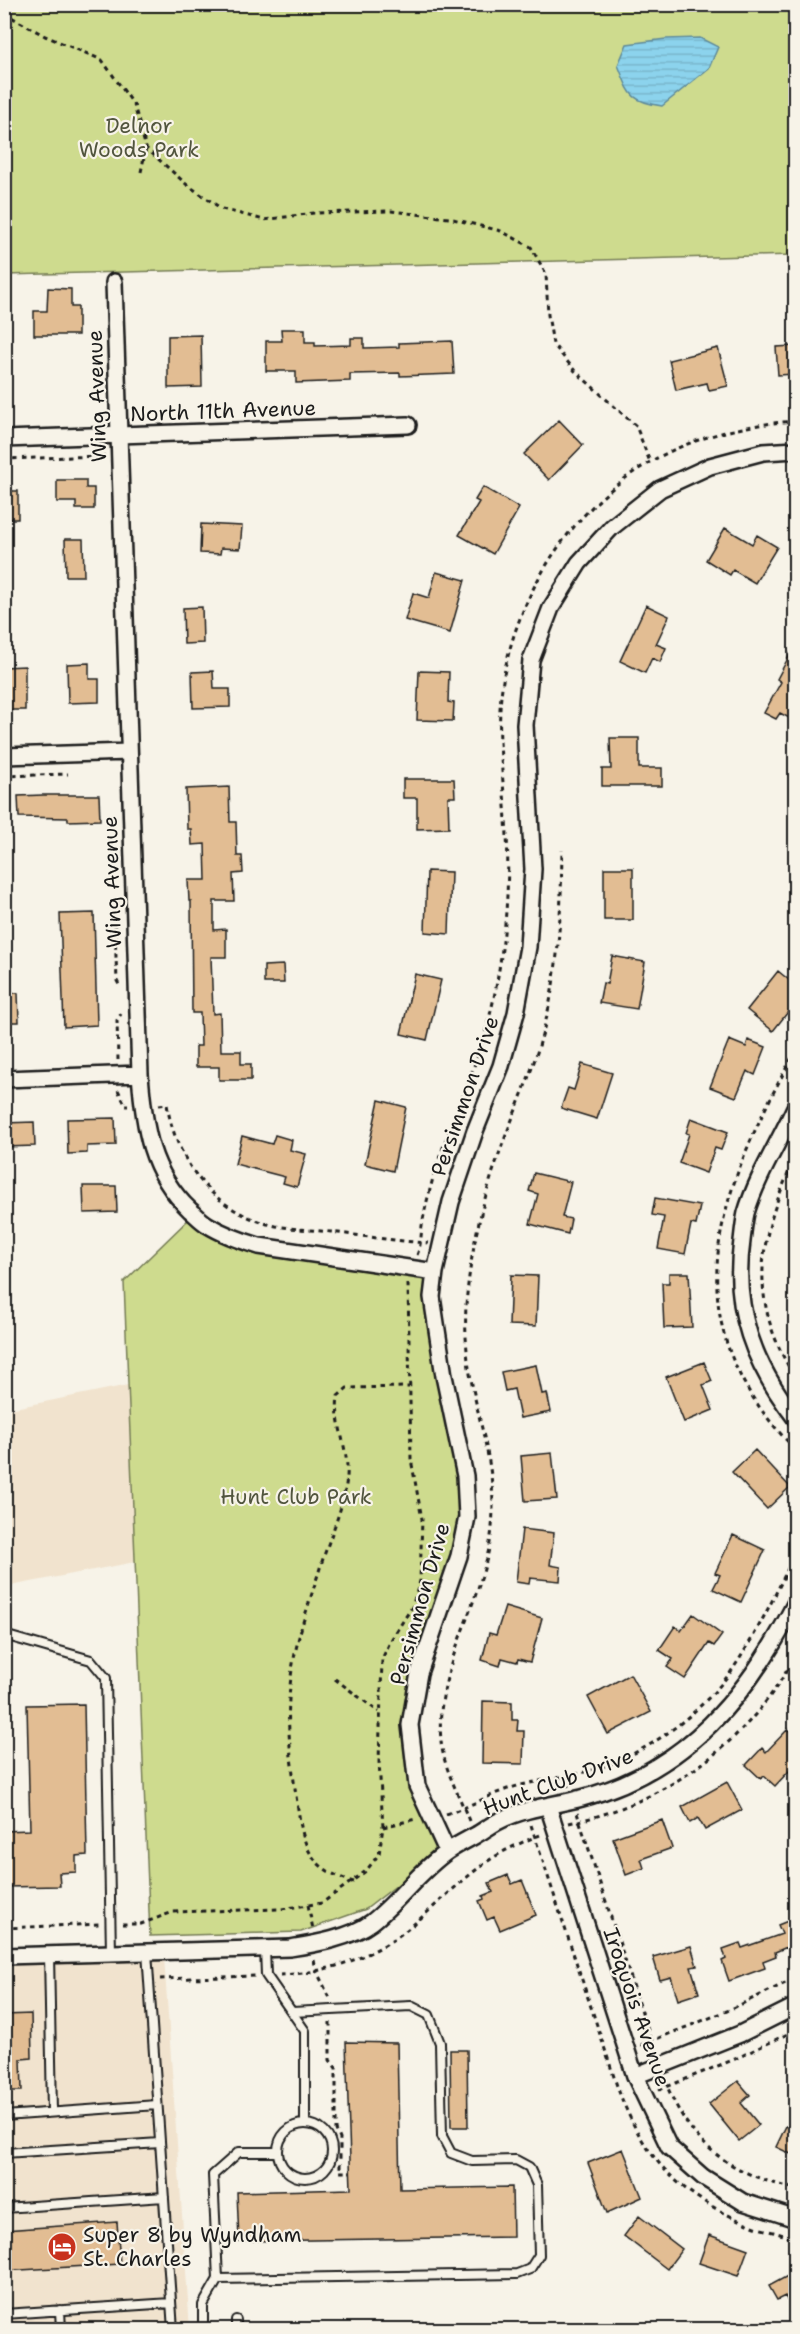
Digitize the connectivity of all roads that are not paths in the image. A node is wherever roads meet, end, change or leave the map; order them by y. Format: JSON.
{"nodes":[{"id":1,"x":114,"y":282,"type":"dead end"},
{"id":2,"x":408,"y":425,"type":"dead end"},
{"id":3,"x":119,"y":435,"type":"junction"},
{"id":4,"x":4,"y":439,"type":"edge"},
{"id":5,"x":795,"y":450,"type":"edge"},
{"id":6,"x":129,"y":752,"type":"junction"},
{"id":7,"x":4,"y":756,"type":"edge"},
{"id":8,"x":140,"y":1074,"type":"junction"},
{"id":9,"x":4,"y":1079,"type":"edge"},
{"id":10,"x":795,"y":1105,"type":"edge"},
{"id":11,"x":435,"y":1272,"type":"junction"},
{"id":12,"x":795,"y":1419,"type":"edge"},
{"id":13,"x":795,"y":1602,"type":"edge"},
{"id":14,"x":4,"y":1635,"type":"edge"},
{"id":15,"x":548,"y":1806,"type":"junction"},
{"id":16,"x":447,"y":1851,"type":"junction"},
{"id":17,"x":265,"y":1949,"type":"junction"},
{"id":18,"x":147,"y":1952,"type":"junction"},
{"id":19,"x":111,"y":1953,"type":"junction"},
{"id":20,"x":49,"y":1954,"type":"junction"},
{"id":21,"x":4,"y":1956,"type":"edge"},
{"id":22,"x":795,"y":2006,"type":"edge"},
{"id":23,"x":292,"y":2012,"type":"junction"},
{"id":24,"x":635,"y":2076,"type":"junction"},
{"id":25,"x":158,"y":2105,"type":"junction"},
{"id":26,"x":52,"y":2112,"type":"junction"},
{"id":27,"x":4,"y":2116,"type":"edge"},
{"id":28,"x":305,"y":2123,"type":"junction"},
{"id":29,"x":160,"y":2143,"type":"junction"},
{"id":30,"x":278,"y":2152,"type":"junction"},
{"id":31,"x":4,"y":2153,"type":"edge"},
{"id":32,"x":164,"y":2197,"type":"junction"},
{"id":33,"x":4,"y":2208,"type":"edge"},
{"id":34,"x":795,"y":2219,"type":"edge"},
{"id":35,"x":218,"y":2279,"type":"junction"},
{"id":36,"x":171,"y":2303,"type":"junction"},
{"id":37,"x":60,"y":2310,"type":"junction"},
{"id":38,"x":4,"y":2314,"type":"edge"},
{"id":39,"x":236,"y":2320,"type":"dead end"},
{"id":40,"x":61,"y":2330,"type":"edge"},
{"id":41,"x":172,"y":2330,"type":"edge"},
{"id":42,"x":203,"y":2330,"type":"edge"},
{"id":43,"x":236,"y":2330,"type":"edge"}],
"edges":[{"from":1,"to":3,"type":"street","name":"Wing Avenue"},
{"from":2,"to":3,"type":"street","name":"North 11th Avenue"},
{"from":3,"to":4,"type":"street","name":"North 11th Avenue"},
{"from":3,"to":6,"type":"street","name":"Wing Avenue"},
{"from":5,"to":11,"type":"street","name":"Persimmon Drive"},
{"from":6,"to":7,"type":"street"},
{"from":6,"to":8,"type":"street","name":"Wing Avenue"},
{"from":8,"to":9,"type":"street"},
{"from":8,"to":11,"type":"street","name":"Wing Avenue"},
{"from":10,"to":12,"type":"street"},
{"from":11,"to":16,"type":"street","name":"Persimmon Drive"},
{"from":13,"to":15,"type":"street","name":"Hunt Club Drive"},
{"from":14,"to":19,"type":"lane"},
{"from":15,"to":16,"type":"street","name":"Hunt Club Drive"},
{"from":15,"to":24,"type":"street","name":"Iroquois Avenue"},
{"from":16,"to":17,"type":"street","name":"Hunt Club Drive"},
{"from":17,"to":18,"type":"street","name":"Hunt Club Drive"},
{"from":17,"to":23,"type":"lane"},
{"from":18,"to":19,"type":"street","name":"Hunt Club Drive"},
{"from":18,"to":25,"type":"lane"},
{"from":19,"to":20,"type":"street","name":"Hunt Club Drive"},
{"from":20,"to":21,"type":"street","name":"Hunt Club Drive"},
{"from":20,"to":26,"type":"lane"},
{"from":22,"to":24,"type":"street"},
{"from":23,"to":28,"type":"lane"},
{"from":23,"to":35,"type":"lane"},
{"from":24,"to":34,"type":"street","name":"Iroquois Avenue"},
{"from":25,"to":26,"type":"lane"},
{"from":25,"to":29,"type":"lane"},
{"from":26,"to":27,"type":"lane"},
{"from":28,"to":30,"type":"lane"},
{"from":28,"to":30,"type":"lane"},
{"from":29,"to":31,"type":"lane"},
{"from":29,"to":32,"type":"lane"},
{"from":30,"to":35,"type":"lane"},
{"from":32,"to":33,"type":"lane"},
{"from":32,"to":36,"type":"lane"},
{"from":35,"to":42,"type":"lane"},
{"from":36,"to":37,"type":"lane"},
{"from":36,"to":41,"type":"lane"},
{"from":37,"to":38,"type":"lane"},
{"from":37,"to":40,"type":"lane"},
{"from":39,"to":43,"type":"lane"}]}
